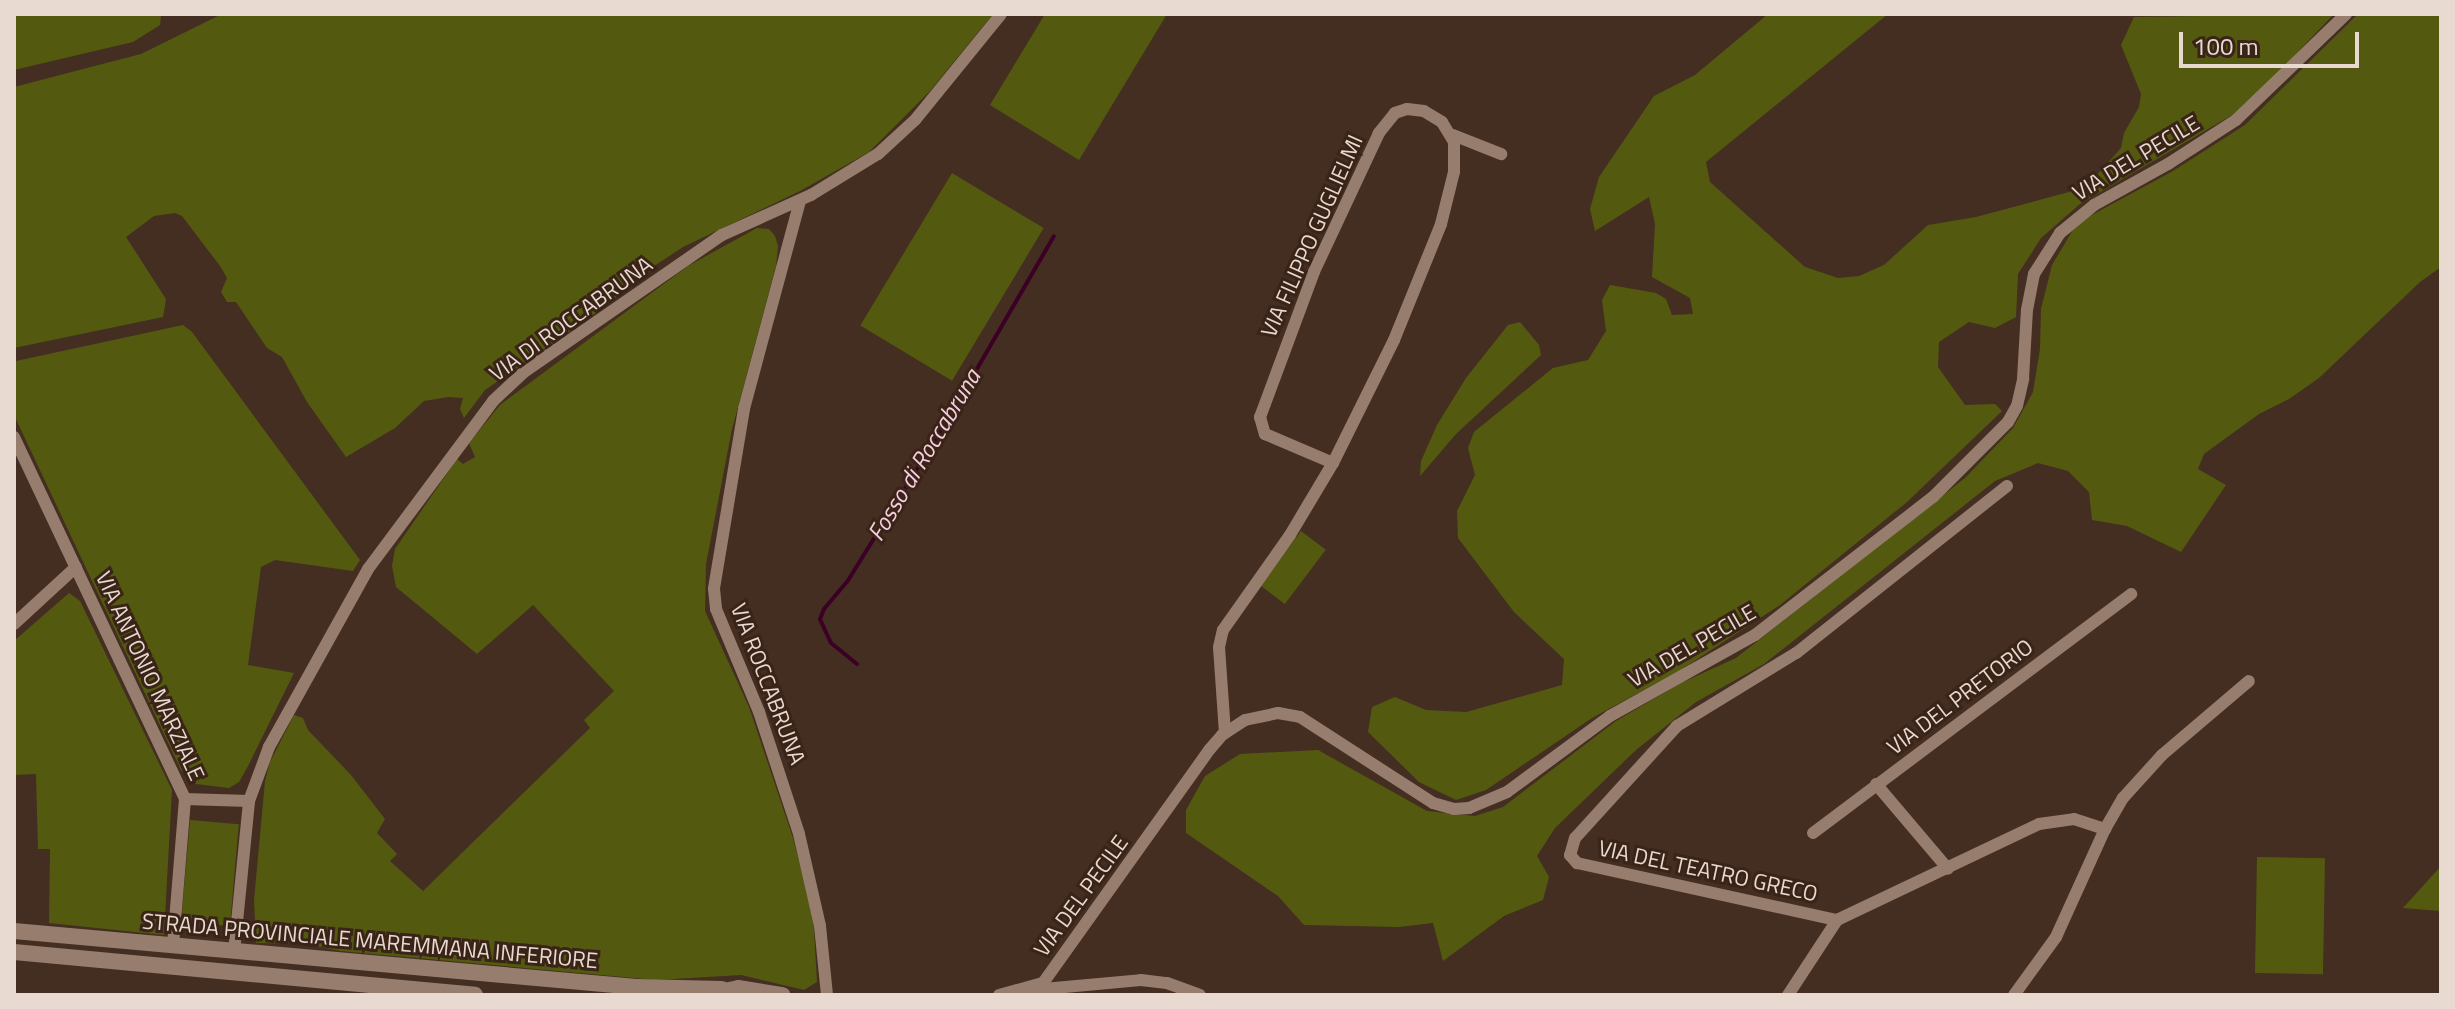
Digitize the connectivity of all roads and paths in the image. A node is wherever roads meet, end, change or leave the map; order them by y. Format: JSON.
{"nodes":[{"id":1,"x":1001,"y":14,"type":"edge"},
{"id":2,"x":2346,"y":14,"type":"edge"},
{"id":3,"x":1453,"y":135,"type":"junction"},
{"id":4,"x":1501,"y":154,"type":"dead end"},
{"id":5,"x":800,"y":201,"type":"junction"},
{"id":6,"x":14,"y":437,"type":"edge"},
{"id":7,"x":1333,"y":463,"type":"junction"},
{"id":8,"x":2007,"y":486,"type":"dead end"},
{"id":9,"x":76,"y":567,"type":"junction"},
{"id":10,"x":2131,"y":594,"type":"dead end"},
{"id":11,"x":14,"y":624,"type":"edge"},
{"id":12,"x":2249,"y":681,"type":"dead end"},
{"id":13,"x":1225,"y":733,"type":"junction"},
{"id":14,"x":1876,"y":784,"type":"junction"},
{"id":15,"x":185,"y":799,"type":"junction"},
{"id":16,"x":249,"y":801,"type":"junction"},
{"id":17,"x":2105,"y":829,"type":"junction"},
{"id":18,"x":1813,"y":833,"type":"dead end"},
{"id":19,"x":1948,"y":869,"type":"junction"},
{"id":20,"x":1837,"y":920,"type":"junction"},
{"id":21,"x":14,"y":931,"type":"edge"},
{"id":22,"x":173,"y":946,"type":"junction"},
{"id":23,"x":14,"y":952,"type":"edge"},
{"id":24,"x":234,"y":952,"type":"junction"},
{"id":25,"x":1021,"y":990,"type":"junction"},
{"id":26,"x":716,"y":992,"type":"edge"},
{"id":27,"x":468,"y":995,"type":"edge"},
{"id":28,"x":475,"y":995,"type":"edge"},
{"id":29,"x":782,"y":995,"type":"edge"},
{"id":30,"x":827,"y":995,"type":"edge"},
{"id":31,"x":999,"y":995,"type":"edge"},
{"id":32,"x":1200,"y":995,"type":"edge"},
{"id":33,"x":1788,"y":995,"type":"edge"},
{"id":34,"x":2014,"y":995,"type":"edge"}],
"edges":[{"from":1,"to":5,"type":"street","name":"VIA DI ROCCABRUNA"},
{"from":2,"to":13,"type":"street","name":"VIA DEL PECILE"},
{"from":3,"to":4,"type":"street"},
{"from":3,"to":7,"type":"street"},
{"from":3,"to":7,"type":"street","name":"VIA FILIPPO GUGLIELMI"},
{"from":5,"to":16,"type":"street","name":"VIA DI ROCCABRUNA"},
{"from":5,"to":30,"type":"street","name":"VIA ROCCABRUNA"},
{"from":6,"to":9,"type":"street","name":"VIA ANTONIO MARZIALE"},
{"from":7,"to":13,"type":"street"},
{"from":8,"to":20,"type":"street","name":"VIA DEL TEATRO GRECO"},
{"from":9,"to":11,"type":"street"},
{"from":9,"to":15,"type":"street","name":"VIA ANTONIO MARZIALE"},
{"from":10,"to":14,"type":"street","name":"VIA DEL PRETORIO"},
{"from":12,"to":17,"type":"street"},
{"from":13,"to":25,"type":"street","name":"VIA DEL PECILE"},
{"from":14,"to":18,"type":"street","name":"VIA DEL PRETORIO"},
{"from":14,"to":19,"type":"street"},
{"from":15,"to":16,"type":"street"},
{"from":15,"to":22,"type":"street","name":"VIA ANTONIO MARZIALE"},
{"from":16,"to":24,"type":"street","name":"VIA DI ROCCABRUNA"},
{"from":17,"to":19,"type":"street","name":"VIA DEL TEATRO GRECO"},
{"from":17,"to":34,"type":"street"},
{"from":19,"to":20,"type":"street","name":"VIA DEL TEATRO GRECO"},
{"from":20,"to":33,"type":"street"},
{"from":21,"to":22,"type":"main road","name":"STRADA PROVINCIALE MAREMMANA INFERIORE"},
{"from":22,"to":24,"type":"main road","name":"STRADA PROVINCIALE MAREMMANA INFERIORE"},
{"from":23,"to":27,"type":"main road","name":"STRADA PROVINCIALE MAREMMANA INFERIORE"},
{"from":24,"to":26,"type":"main road","name":"STRADA PROVINCIALE MAREMMANA INFERIORE"},
{"from":25,"to":31,"type":"street","name":"VIA DEL PECILE"},
{"from":25,"to":32,"type":"street"},
{"from":26,"to":29,"type":"main road","name":"STRADA PROVINCIALE MAREMMANA INFERIORE"},
{"from":27,"to":28,"type":"main road","name":"STRADA PROVINCIALE MAREMMANA INFERIORE"}]}
